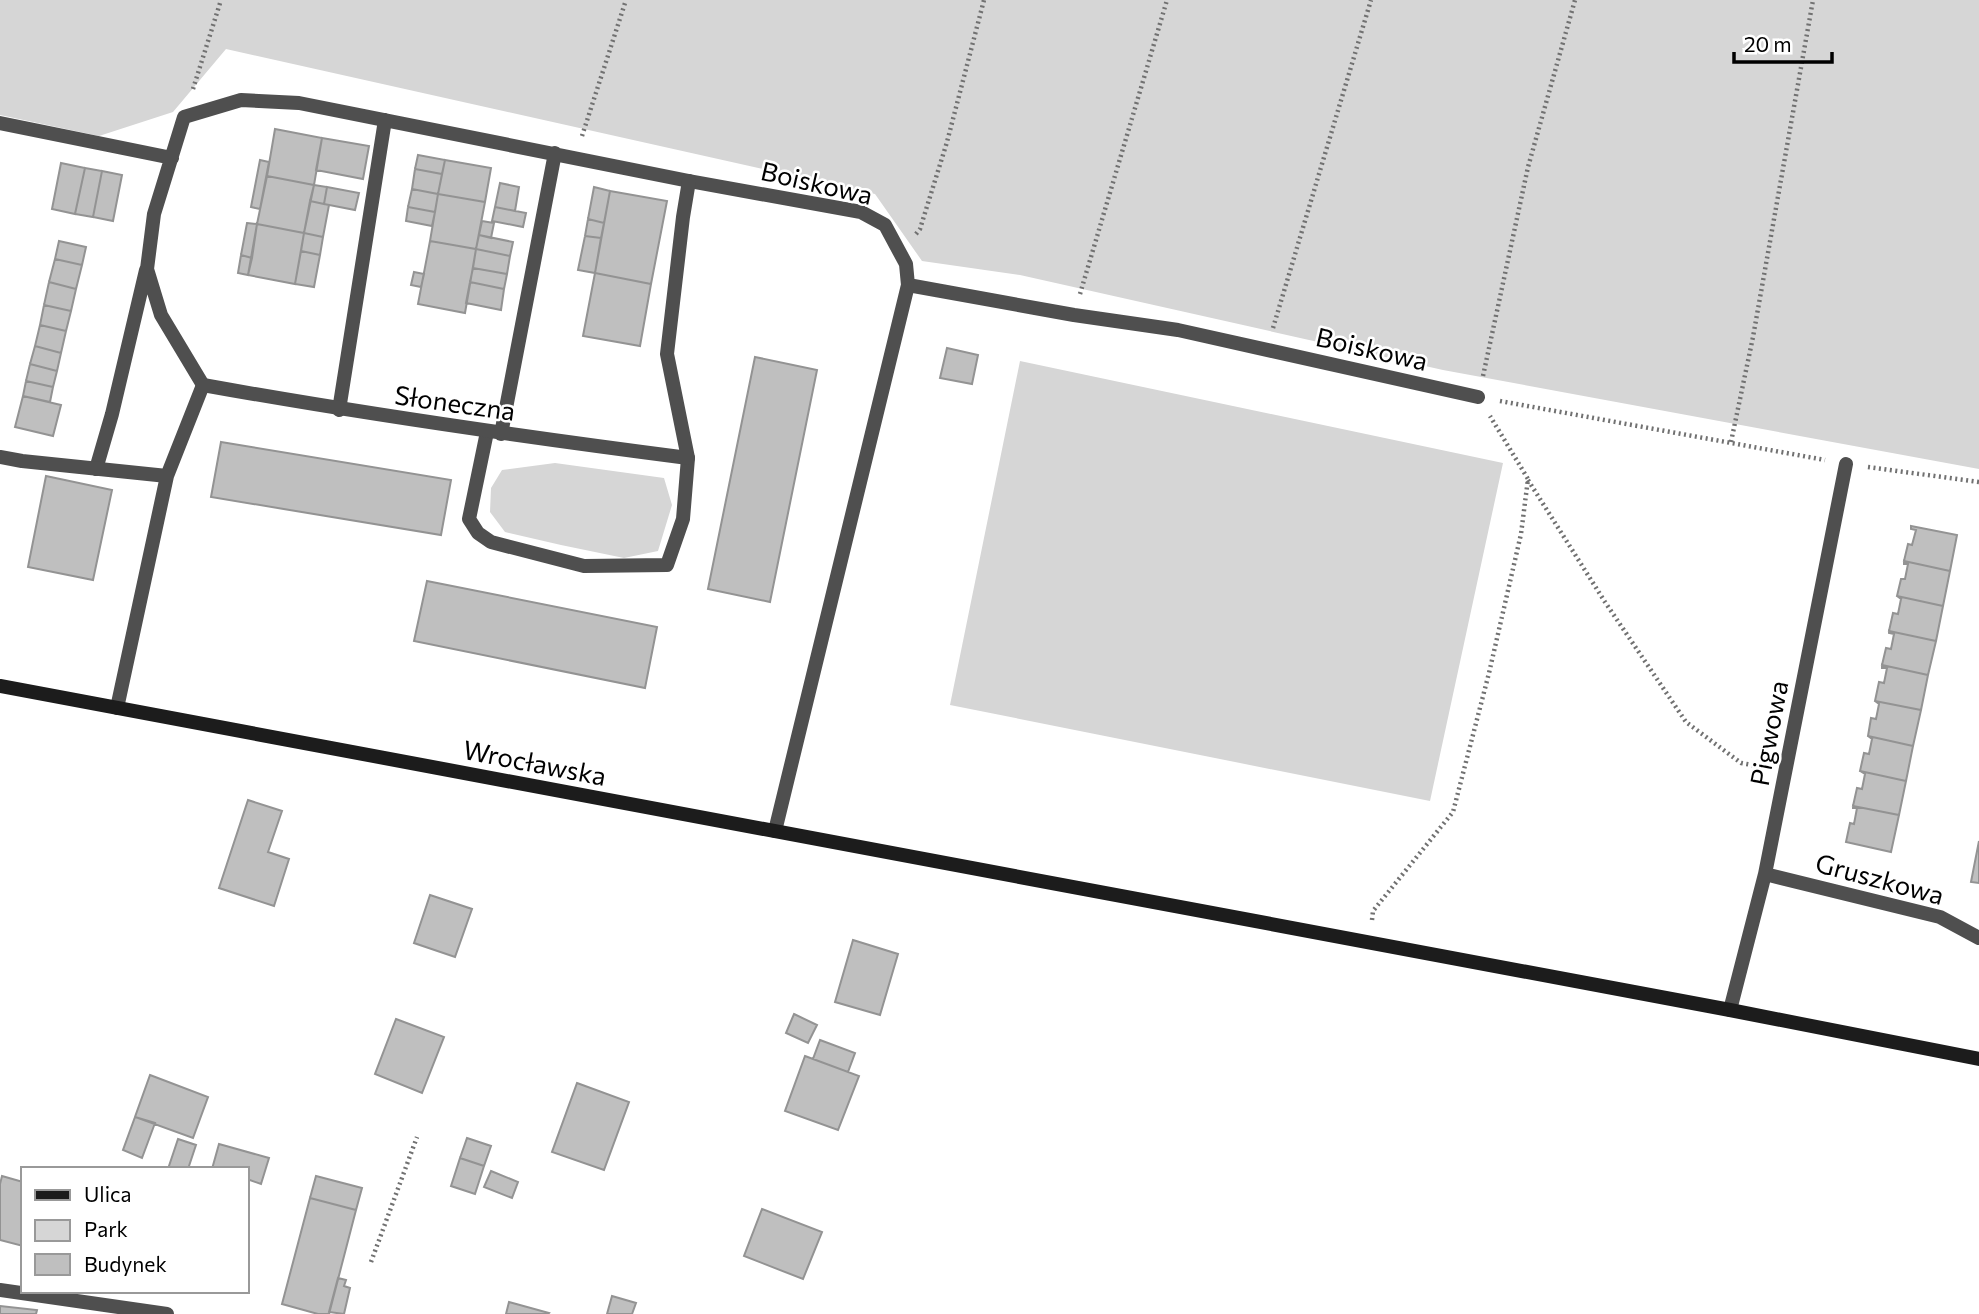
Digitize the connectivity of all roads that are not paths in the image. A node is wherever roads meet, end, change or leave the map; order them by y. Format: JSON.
{"nodes":[{"id":1,"x":385,"y":120,"type":"junction"},
{"id":2,"x":0,"y":123,"type":"edge"},
{"id":3,"x":555,"y":153,"type":"junction"},
{"id":4,"x":172,"y":158,"type":"junction"},
{"id":5,"x":689,"y":181,"type":"junction"},
{"id":6,"x":146,"y":269,"type":"junction"},
{"id":7,"x":908,"y":285,"type":"junction"},
{"id":8,"x":203,"y":385,"type":"junction"},
{"id":9,"x":1478,"y":397,"type":"road end"},
{"id":10,"x":339,"y":410,"type":"junction"},
{"id":11,"x":494,"y":433,"type":"junction"},
{"id":12,"x":0,"y":457,"type":"edge"},
{"id":13,"x":688,"y":458,"type":"junction"},
{"id":14,"x":1846,"y":464,"type":"road end"},
{"id":15,"x":96,"y":469,"type":"junction"},
{"id":16,"x":167,"y":476,"type":"junction"},
{"id":17,"x":0,"y":686,"type":"edge"},
{"id":18,"x":117,"y":708,"type":"junction"},
{"id":19,"x":775,"y":831,"type":"junction"},
{"id":20,"x":1765,"y":874,"type":"junction"},
{"id":21,"x":1979,"y":938,"type":"edge"},
{"id":22,"x":1730,"y":1010,"type":"junction"},
{"id":23,"x":1979,"y":1059,"type":"edge"},
{"id":24,"x":0,"y":1290,"type":"edge"},
{"id":25,"x":167,"y":1314,"type":"edge"}],
"edges":[{"from":1,"to":3,"type":"street","name":"Boiskowa"},
{"from":1,"to":4,"type":"street","name":"Boiskowa"},
{"from":1,"to":10,"type":"street"},
{"from":2,"to":4,"type":"street"},
{"from":3,"to":5,"type":"street","name":"Boiskowa"},
{"from":3,"to":11,"type":"street"},
{"from":4,"to":6,"type":"street"},
{"from":5,"to":7,"type":"street","name":"Boiskowa"},
{"from":5,"to":13,"type":"street"},
{"from":6,"to":8,"type":"street"},
{"from":6,"to":15,"type":"street"},
{"from":7,"to":9,"type":"street","name":"Boiskowa"},
{"from":7,"to":19,"type":"street"},
{"from":8,"to":10,"type":"street","name":"Słoneczna"},
{"from":8,"to":16,"type":"street"},
{"from":10,"to":11,"type":"street","name":"Słoneczna"},
{"from":11,"to":13,"type":"street","name":"Słoneczna"},
{"from":11,"to":13,"type":"street"},
{"from":12,"to":15,"type":"street"},
{"from":14,"to":20,"type":"street","name":"Pigwowa"},
{"from":15,"to":16,"type":"street"},
{"from":16,"to":18,"type":"street"},
{"from":17,"to":18,"type":"main road","name":"Wrocławska"},
{"from":18,"to":19,"type":"main road","name":"Wrocławska"},
{"from":19,"to":22,"type":"main road","name":"Wrocławska"},
{"from":20,"to":21,"type":"street","name":"Gruszkowa"},
{"from":20,"to":22,"type":"street","name":"Pigwowa"},
{"from":22,"to":23,"type":"main road","name":"Wrocławska"},
{"from":24,"to":25,"type":"street"}]}
